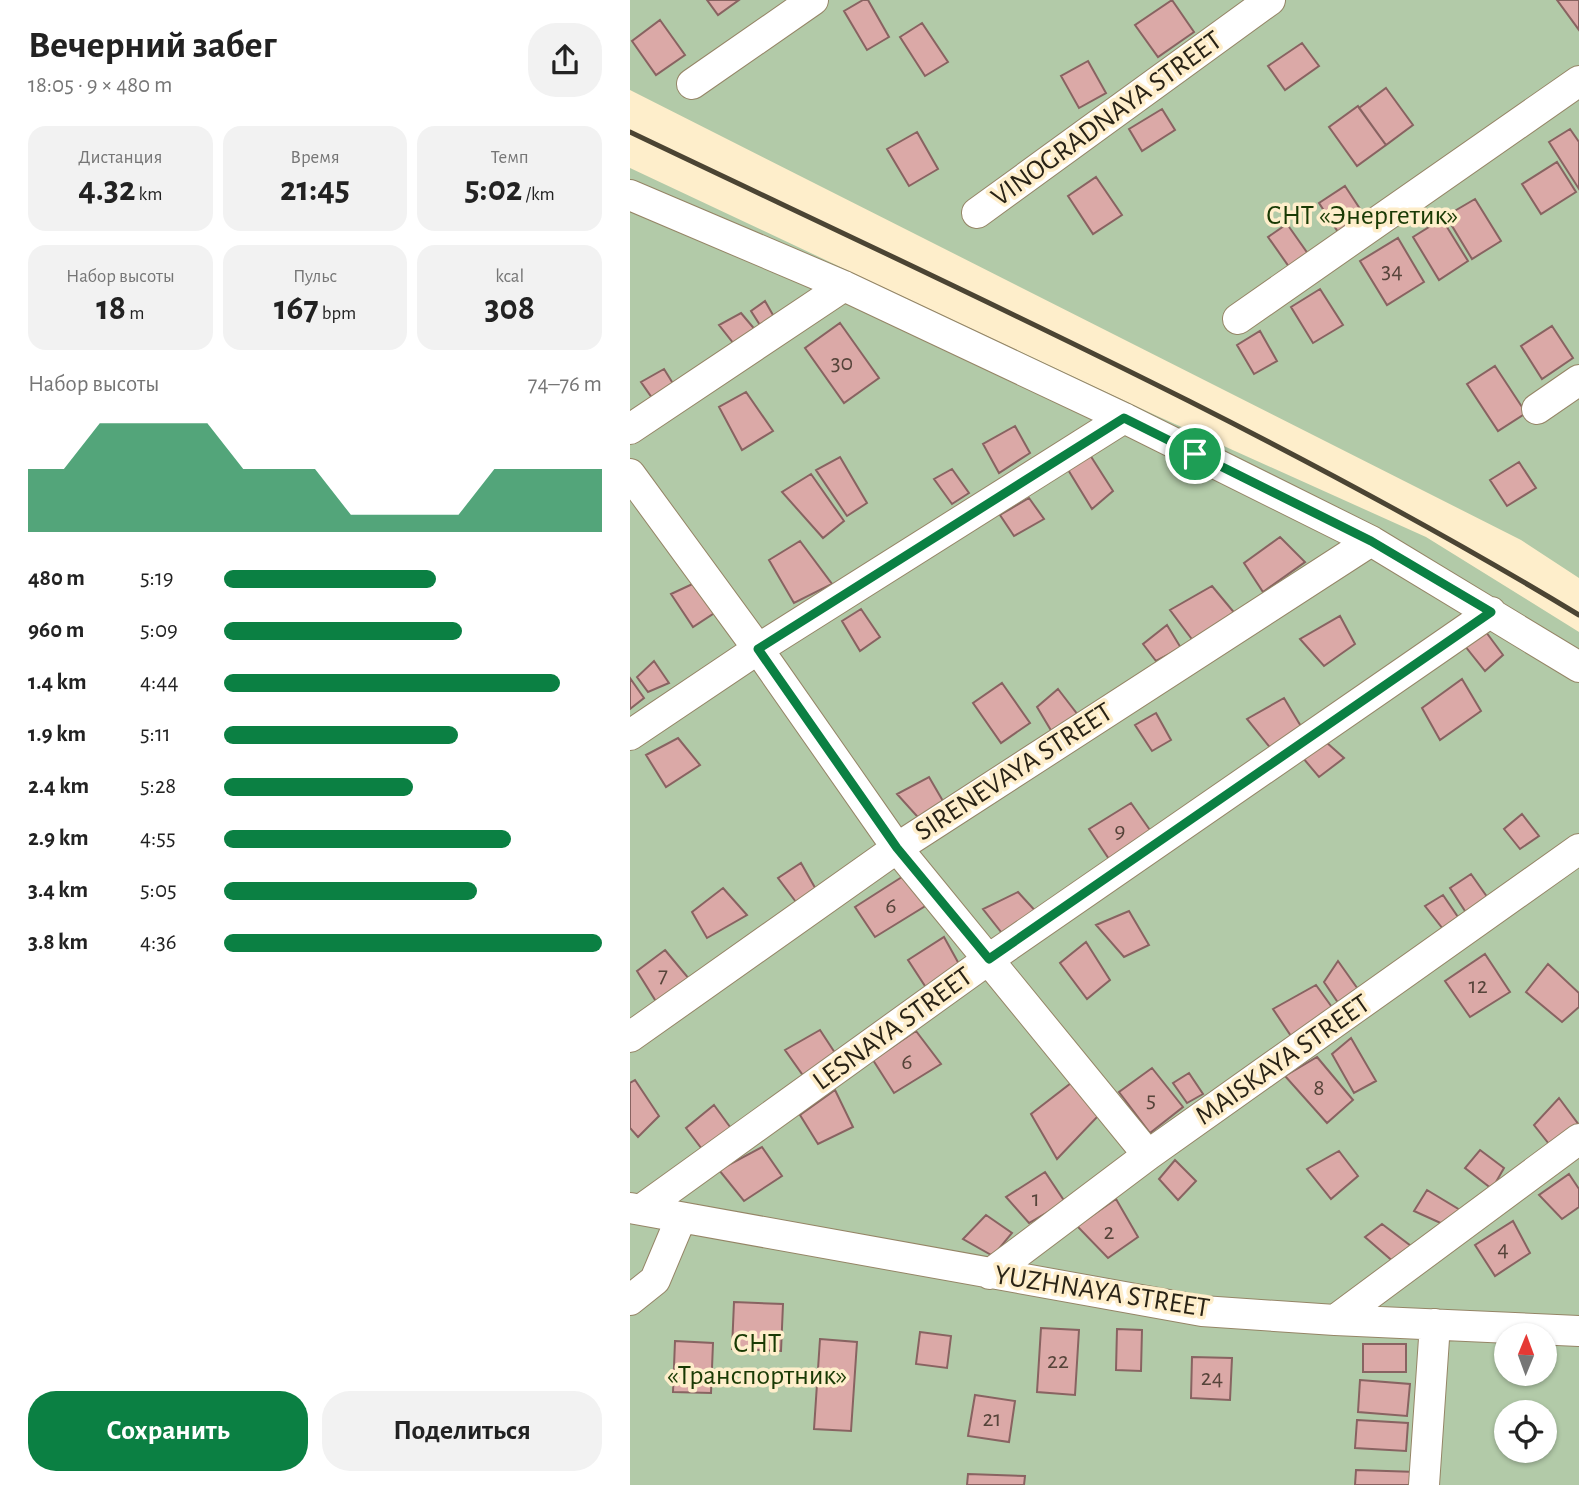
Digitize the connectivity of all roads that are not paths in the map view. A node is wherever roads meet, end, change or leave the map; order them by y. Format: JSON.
{"nodes":[{"id":1,"x":813,"y":0,"type":"edge"},
{"id":2,"x":1270,"y":0,"type":"edge"},
{"id":3,"x":1579,"y":81,"type":"edge"},
{"id":4,"x":692,"y":84,"type":"dead end"},
{"id":5,"x":630,"y":195,"type":"edge"},
{"id":6,"x":977,"y":213,"type":"dead end"},
{"id":7,"x":844,"y":286,"type":"junction"},
{"id":8,"x":1238,"y":319,"type":"dead end"},
{"id":9,"x":1579,"y":380,"type":"edge"},
{"id":10,"x":1537,"y":409,"type":"dead end"},
{"id":11,"x":1124,"y":418,"type":"junction"},
{"id":12,"x":630,"y":429,"type":"edge"},
{"id":13,"x":630,"y":474,"type":"edge"},
{"id":14,"x":1371,"y":541,"type":"junction"},
{"id":15,"x":1491,"y":612,"type":"junction"},
{"id":16,"x":758,"y":649,"type":"junction"},
{"id":17,"x":1579,"y":667,"type":"edge"},
{"id":18,"x":630,"y":735,"type":"edge"},
{"id":19,"x":897,"y":848,"type":"junction"},
{"id":20,"x":1579,"y":849,"type":"edge"},
{"id":21,"x":989,"y":959,"type":"junction"},
{"id":22,"x":630,"y":1037,"type":"edge"},
{"id":23,"x":1579,"y":1139,"type":"edge"},
{"id":24,"x":1148,"y":1155,"type":"junction"},
{"id":25,"x":636,"y":1209,"type":"edge"},
{"id":26,"x":681,"y":1218,"type":"junction"},
{"id":27,"x":990,"y":1274,"type":"junction"},
{"id":28,"x":630,"y":1300,"type":"edge"},
{"id":29,"x":1335,"y":1320,"type":"junction"},
{"id":30,"x":1435,"y":1324,"type":"junction"},
{"id":31,"x":1579,"y":1331,"type":"edge"},
{"id":32,"x":1424,"y":1485,"type":"edge"}],
"edges":[{"from":1,"to":4,"type":"street"},
{"from":2,"to":6,"type":"street","name":"VINOGRADNAYA STREET"},
{"from":3,"to":8,"type":"street"},
{"from":5,"to":7,"type":"street"},
{"from":7,"to":11,"type":"street"},
{"from":7,"to":12,"type":"street"},
{"from":9,"to":10,"type":"street"},
{"from":11,"to":14,"type":"street"},
{"from":11,"to":16,"type":"street"},
{"from":13,"to":16,"type":"street"},
{"from":14,"to":15,"type":"street"},
{"from":14,"to":19,"type":"street","name":"SIRENEVAYA STREET"},
{"from":15,"to":17,"type":"street"},
{"from":15,"to":21,"type":"street","name":"LESNAYA STREET"},
{"from":16,"to":18,"type":"street"},
{"from":16,"to":19,"type":"street"},
{"from":19,"to":21,"type":"street"},
{"from":19,"to":22,"type":"street","name":"SIRENEVAYA STREET"},
{"from":20,"to":24,"type":"street","name":"MAISKAYA STREET"},
{"from":21,"to":24,"type":"street"},
{"from":21,"to":25,"type":"street","name":"LESNAYA STREET"},
{"from":23,"to":29,"type":"street"},
{"from":24,"to":27,"type":"street","name":"MAISKAYA STREET"},
{"from":25,"to":26,"type":"street","name":"YUZHNAYA STREET"},
{"from":26,"to":27,"type":"street","name":"YUZHNAYA STREET"},
{"from":26,"to":28,"type":"street"},
{"from":27,"to":29,"type":"street","name":"YUZHNAYA STREET"},
{"from":29,"to":30,"type":"street","name":"YUZHNAYA STREET"},
{"from":30,"to":31,"type":"street","name":"YUZHNAYA STREET"},
{"from":30,"to":32,"type":"street"}]}
